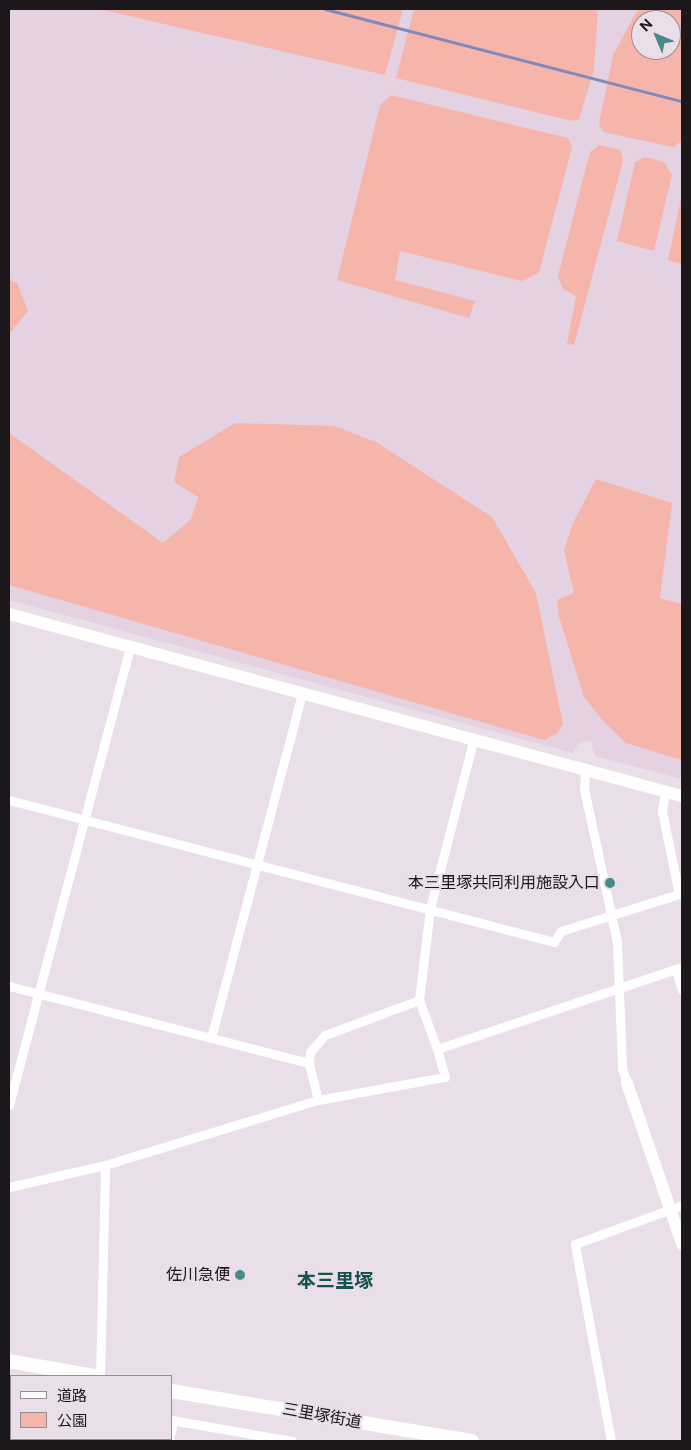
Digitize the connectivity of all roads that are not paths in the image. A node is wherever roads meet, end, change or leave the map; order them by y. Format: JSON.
{"nodes":[{"id":1,"x":9,"y":614,"type":"edge"},
{"id":2,"x":130,"y":646,"type":"junction"},
{"id":3,"x":302,"y":693,"type":"junction"},
{"id":4,"x":474,"y":738,"type":"junction"},
{"id":5,"x":585,"y":772,"type":"junction"},
{"id":6,"x":665,"y":792,"type":"junction"},
{"id":7,"x":682,"y":796,"type":"edge"},
{"id":8,"x":9,"y":800,"type":"edge"},
{"id":9,"x":84,"y":820,"type":"junction"},
{"id":10,"x":257,"y":864,"type":"junction"},
{"id":11,"x":430,"y":909,"type":"junction"},
{"id":12,"x":612,"y":916,"type":"junction"},
{"id":13,"x":679,"y":968,"type":"edge"},
{"id":14,"x":9,"y":986,"type":"edge"},
{"id":15,"x":618,"y":987,"type":"junction"},
{"id":16,"x":682,"y":990,"type":"edge"},
{"id":17,"x":38,"y":993,"type":"junction"},
{"id":18,"x":418,"y":1000,"type":"junction"},
{"id":19,"x":211,"y":1038,"type":"junction"},
{"id":20,"x":437,"y":1049,"type":"junction"},
{"id":21,"x":308,"y":1064,"type":"junction"},
{"id":22,"x":627,"y":1082,"type":"joint"},
{"id":23,"x":318,"y":1100,"type":"junction"},
{"id":24,"x":9,"y":1105,"type":"edge"},
{"id":25,"x":106,"y":1165,"type":"junction"},
{"id":26,"x":9,"y":1187,"type":"edge"},
{"id":27,"x":676,"y":1207,"type":"edge"},
{"id":28,"x":682,"y":1244,"type":"edge"},
{"id":29,"x":9,"y":1361,"type":"edge"},
{"id":30,"x":88,"y":1375,"type":"edge"},
{"id":31,"x":100,"y":1375,"type":"edge"},
{"id":32,"x":172,"y":1391,"type":"edge"},
{"id":33,"x":172,"y":1420,"type":"edge"},
{"id":34,"x":292,"y":1441,"type":"edge"},
{"id":35,"x":472,"y":1441,"type":"edge"},
{"id":36,"x":611,"y":1441,"type":"edge"}],
"edges":[{"from":1,"to":2,"type":"street"},
{"from":2,"to":3,"type":"street"},
{"from":2,"to":9,"type":"street"},
{"from":3,"to":4,"type":"street"},
{"from":3,"to":10,"type":"street"},
{"from":4,"to":5,"type":"street"},
{"from":4,"to":11,"type":"street"},
{"from":5,"to":6,"type":"street"},
{"from":5,"to":12,"type":"street"},
{"from":6,"to":7,"type":"street"},
{"from":6,"to":12,"type":"street"},
{"from":8,"to":9,"type":"street"},
{"from":9,"to":10,"type":"street"},
{"from":9,"to":17,"type":"street"},
{"from":10,"to":11,"type":"street"},
{"from":10,"to":19,"type":"street"},
{"from":11,"to":12,"type":"street"},
{"from":11,"to":18,"type":"street"},
{"from":12,"to":15,"type":"street"},
{"from":13,"to":15,"type":"street"},
{"from":13,"to":16,"type":"street"},
{"from":14,"to":17,"type":"street"},
{"from":15,"to":20,"type":"street"},
{"from":15,"to":22,"type":"street"},
{"from":17,"to":19,"type":"street"},
{"from":17,"to":24,"type":"street"},
{"from":18,"to":20,"type":"street"},
{"from":18,"to":21,"type":"street"},
{"from":19,"to":21,"type":"street"},
{"from":20,"to":23,"type":"street"},
{"from":21,"to":23,"type":"street"},
{"from":22,"to":27,"type":"street"},
{"from":23,"to":25,"type":"street"},
{"from":25,"to":26,"type":"street"},
{"from":25,"to":31,"type":"street"},
{"from":27,"to":28,"type":"street"},
{"from":27,"to":36,"type":"street"},
{"from":29,"to":30,"type":"main road"},
{"from":32,"to":35,"type":"main road","name":"三里塚街道"},
{"from":33,"to":34,"type":"street"}]}
